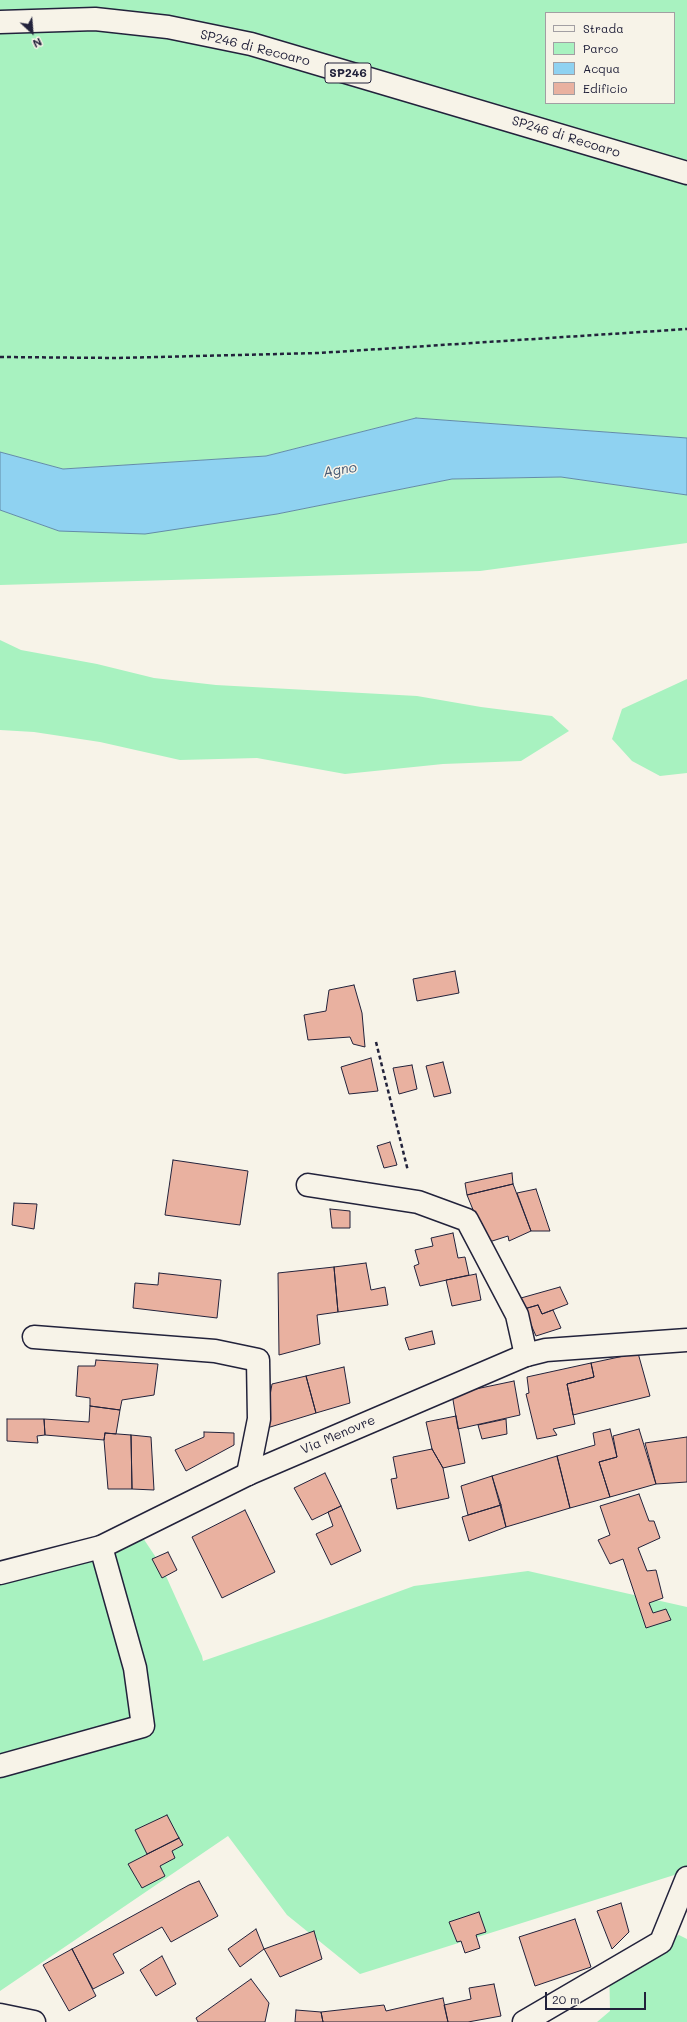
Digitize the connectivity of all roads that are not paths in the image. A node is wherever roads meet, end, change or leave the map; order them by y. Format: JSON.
{"nodes":[{"id":1,"x":0,"y":22,"type":"edge"},
{"id":2,"x":687,"y":173,"type":"edge"},
{"id":3,"x":308,"y":1185,"type":"dead end"},
{"id":4,"x":34,"y":1337,"type":"dead end"},
{"id":5,"x":687,"y":1340,"type":"edge"},
{"id":6,"x":526,"y":1355,"type":"junction"},
{"id":7,"x":248,"y":1474,"type":"junction"},
{"id":8,"x":101,"y":1547,"type":"junction"},
{"id":9,"x":0,"y":1573,"type":"edge"},
{"id":10,"x":0,"y":1766,"type":"edge"},
{"id":11,"x":687,"y":1878,"type":"edge"},
{"id":12,"x":0,"y":2015,"type":"edge"},
{"id":13,"x":34,"y":2022,"type":"edge"},
{"id":14,"x":524,"y":2022,"type":"edge"}],
"edges":[{"from":1,"to":2,"type":"street","name":"SP246 di Recoaro","number":"SP246"},
{"from":3,"to":6,"type":"street"},
{"from":4,"to":7,"type":"street"},
{"from":5,"to":6,"type":"street","name":"Via Menovre"},
{"from":6,"to":7,"type":"street","name":"Via Menovre"},
{"from":7,"to":8,"type":"street","name":"Via Menovre"},
{"from":8,"to":9,"type":"street","name":"Via Menovre"},
{"from":8,"to":10,"type":"street"},
{"from":11,"to":14,"type":"street"},
{"from":12,"to":13,"type":"street"}]}
